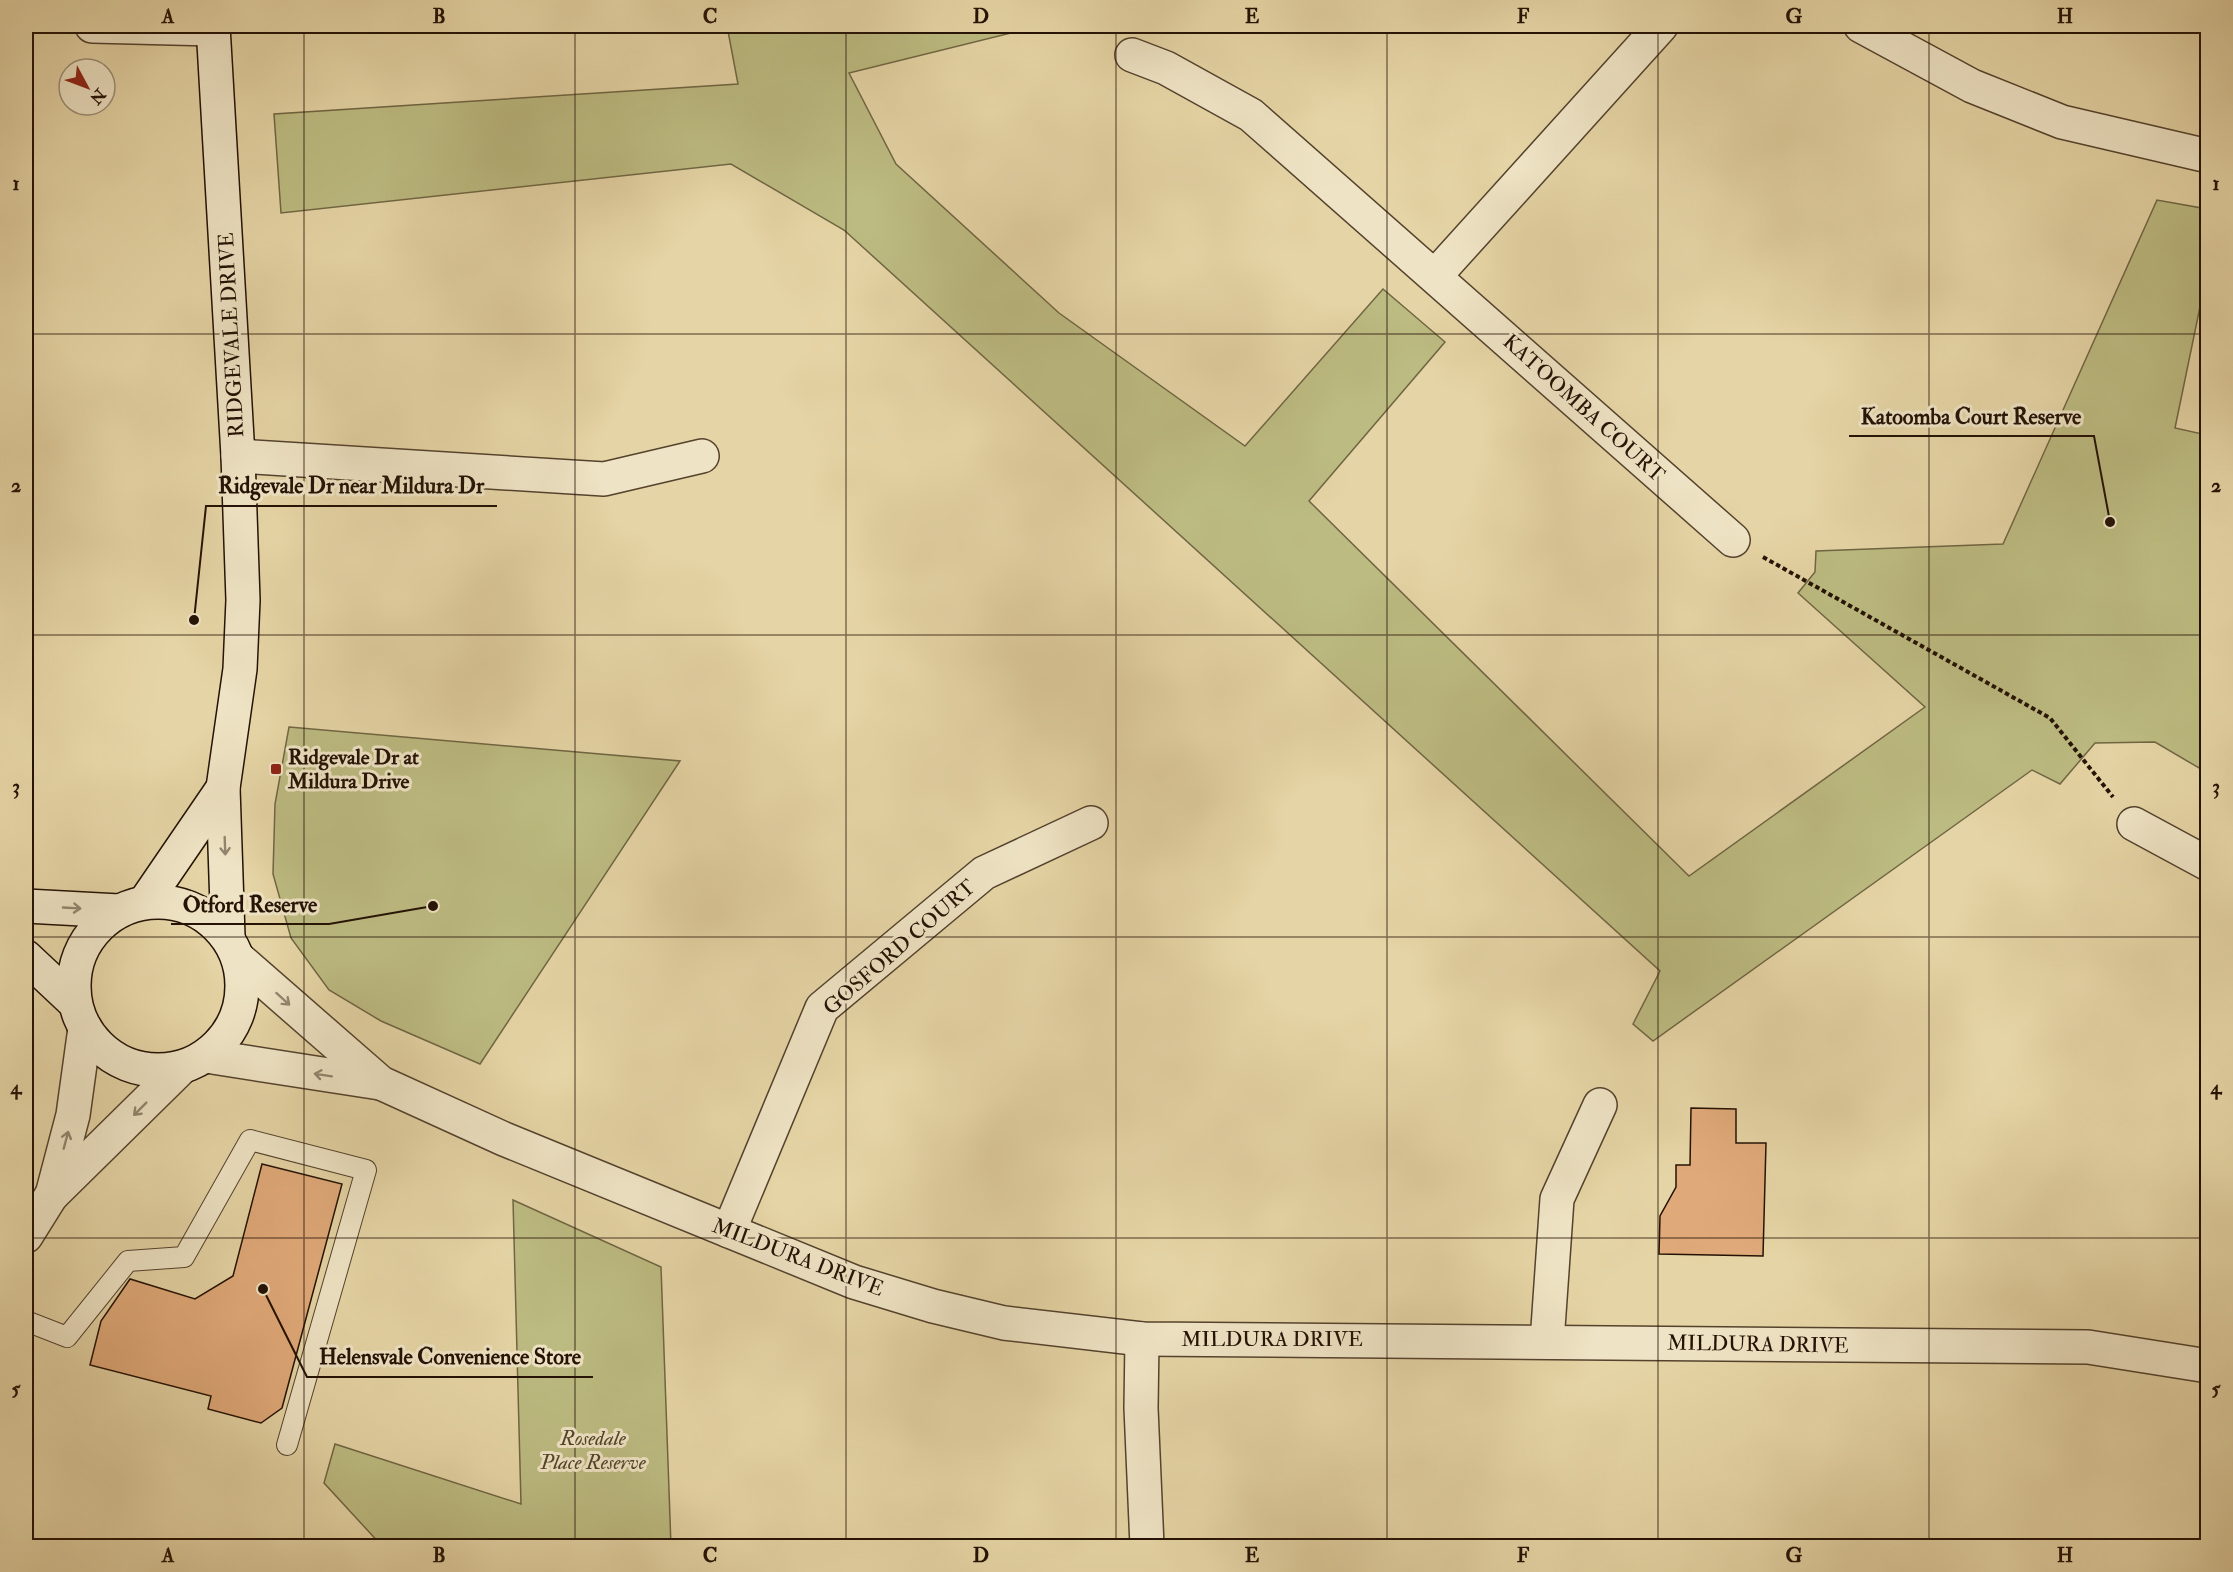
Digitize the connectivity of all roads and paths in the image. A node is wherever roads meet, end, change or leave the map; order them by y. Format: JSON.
{"nodes":[{"id":1,"x":92,"y":26,"type":"edge"},
{"id":2,"x":1660,"y":26,"type":"edge"},
{"id":3,"x":1861,"y":26,"type":"edge"},
{"id":4,"x":213,"y":27,"type":"edge"},
{"id":5,"x":1132,"y":55,"type":"dead end"},
{"id":6,"x":2208,"y":156,"type":"edge"},
{"id":7,"x":1435,"y":276,"type":"junction"},
{"id":8,"x":238,"y":456,"type":"junction"},
{"id":9,"x":702,"y":456,"type":"dead end"},
{"id":10,"x":1733,"y":540,"type":"joint"},
{"id":11,"x":224,"y":788,"type":"junction"},
{"id":12,"x":1091,"y":823,"type":"dead end"},
{"id":13,"x":2134,"y":824,"type":"joint"},
{"id":14,"x":2208,"y":864,"type":"edge"},
{"id":15,"x":26,"y":906,"type":"edge"},
{"id":16,"x":132,"y":906,"type":"junction"},
{"id":17,"x":234,"y":948,"type":"junction"},
{"id":18,"x":26,"y":957,"type":"edge"},
{"id":19,"x":80,"y":1016,"type":"junction"},
{"id":20,"x":194,"y":1062,"type":"junction"},
{"id":21,"x":381,"y":1083,"type":"junction"},
{"id":22,"x":1600,"y":1105,"type":"dead end"},
{"id":23,"x":51,"y":1196,"type":"junction"},
{"id":24,"x":729,"y":1231,"type":"junction"},
{"id":25,"x":26,"y":1236,"type":"edge"},
{"id":26,"x":26,"y":1321,"type":"edge"},
{"id":27,"x":1142,"y":1339,"type":"junction"},
{"id":28,"x":1547,"y":1341,"type":"junction"},
{"id":29,"x":2208,"y":1366,"type":"edge"},
{"id":30,"x":287,"y":1445,"type":"dead end"},
{"id":31,"x":1147,"y":1546,"type":"edge"}],
"edges":[{"from":1,"to":4,"type":"street"},
{"from":2,"to":7,"type":"street"},
{"from":3,"to":6,"type":"street"},
{"from":4,"to":8,"type":"street","name":"RIDGEVALE DRIVE"},
{"from":5,"to":7,"type":"street","name":"KATOOMBA COURT"},
{"from":7,"to":10,"type":"street","name":"KATOOMBA COURT"},
{"from":8,"to":9,"type":"street"},
{"from":8,"to":11,"type":"street","name":"RIDGEVALE DRIVE"},
{"from":10,"to":13,"type":"path"},
{"from":11,"to":16,"type":"street","name":"RIDGEVALE DRIVE"},
{"from":11,"to":17,"type":"street","name":"RIDGEVALE DRIVE","one_way":true},
{"from":12,"to":24,"type":"street","name":"GOSFORD COURT"},
{"from":13,"to":14,"type":"street"},
{"from":15,"to":16,"type":"street","one_way":true},
{"from":16,"to":17,"type":"street"},
{"from":16,"to":19,"type":"street"},
{"from":17,"to":20,"type":"street"},
{"from":17,"to":21,"type":"street","name":"MILDURA DRIVE","one_way":true},
{"from":18,"to":19,"type":"street"},
{"from":19,"to":20,"type":"street"},
{"from":23,"to":19,"type":"street","one_way":true},
{"from":21,"to":20,"type":"street","name":"MILDURA DRIVE","one_way":true},
{"from":20,"to":23,"type":"street","one_way":true},
{"from":21,"to":24,"type":"street","name":"MILDURA DRIVE"},
{"from":22,"to":28,"type":"street"},
{"from":23,"to":25,"type":"street"},
{"from":24,"to":27,"type":"street","name":"MILDURA DRIVE"},
{"from":26,"to":30,"type":"lane"},
{"from":27,"to":28,"type":"street","name":"MILDURA DRIVE"},
{"from":27,"to":31,"type":"street"},
{"from":28,"to":29,"type":"street","name":"MILDURA DRIVE"}]}
